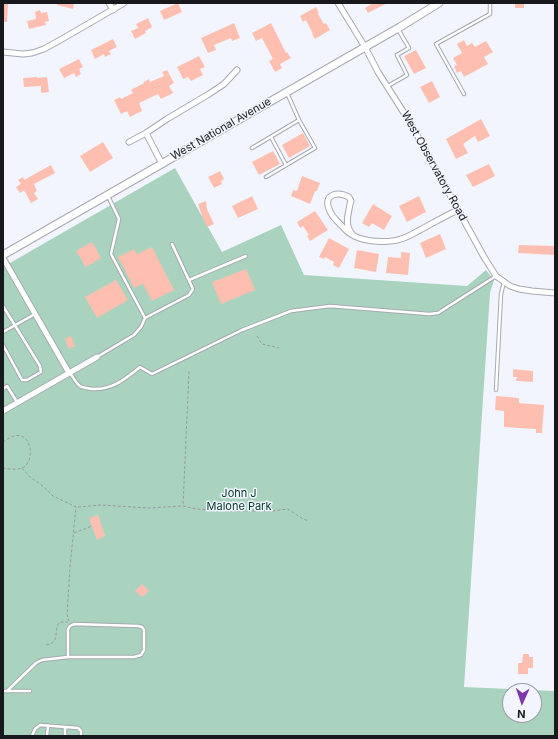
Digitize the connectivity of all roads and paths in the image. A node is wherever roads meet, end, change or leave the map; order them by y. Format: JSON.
{"nodes":[{"id":1,"x":109,"y":3,"type":"edge"},
{"id":2,"x":124,"y":3,"type":"edge"},
{"id":3,"x":338,"y":3,"type":"edge"},
{"id":4,"x":439,"y":3,"type":"edge"},
{"id":5,"x":490,"y":3,"type":"edge"},
{"id":6,"x":112,"y":10,"type":"junction"},
{"id":7,"x":398,"y":28,"type":"junction"},
{"id":8,"x":365,"y":47,"type":"junction"},
{"id":9,"x":3,"y":52,"type":"edge"},
{"id":10,"x":237,"y":70,"type":"dead end"},
{"id":11,"x":387,"y":86,"type":"junction"},
{"id":12,"x":286,"y":92,"type":"junction"},
{"id":13,"x":464,"y":94,"type":"dead end"},
{"id":14,"x":299,"y":120,"type":"junction"},
{"id":15,"x":146,"y":133,"type":"junction"},
{"id":16,"x":271,"y":137,"type":"junction"},
{"id":17,"x":129,"y":142,"type":"dead end"},
{"id":18,"x":252,"y":148,"type":"dead end"},
{"id":19,"x":162,"y":164,"type":"junction"},
{"id":20,"x":286,"y":165,"type":"junction"},
{"id":21,"x":266,"y":177,"type":"dead end"},
{"id":22,"x":107,"y":195,"type":"junction"},
{"id":23,"x":458,"y":210,"type":"junction"},
{"id":24,"x":353,"y":235,"type":"junction"},
{"id":25,"x":172,"y":244,"type":"dead end"},
{"id":26,"x":3,"y":256,"type":"edge"},
{"id":27,"x":246,"y":256,"type":"dead end"},
{"id":28,"x":496,"y":276,"type":"junction"},
{"id":29,"x":189,"y":280,"type":"junction"},
{"id":30,"x":504,"y":282,"type":"junction"},
{"id":31,"x":555,"y":293,"type":"edge"},
{"id":32,"x":3,"y":306,"type":"edge"},
{"id":33,"x":35,"y":313,"type":"junction"},
{"id":34,"x":145,"y":318,"type":"junction"},
{"id":35,"x":15,"y":325,"type":"junction"},
{"id":36,"x":3,"y":332,"type":"edge"},
{"id":37,"x":257,"y":336,"type":"dead end"},
{"id":38,"x":3,"y":345,"type":"edge"},
{"id":39,"x":279,"y":348,"type":"dead end"},
{"id":40,"x":97,"y":357,"type":"joint"},
{"id":41,"x":189,"y":371,"type":"dead end"},
{"id":42,"x":69,"y":373,"type":"junction"},
{"id":43,"x":3,"y":389,"type":"edge"},
{"id":44,"x":496,"y":390,"type":"dead end"},
{"id":45,"x":18,"y":403,"type":"junction"},
{"id":46,"x":3,"y":412,"type":"edge"},
{"id":47,"x":3,"y":442,"type":"edge"},
{"id":48,"x":3,"y":468,"type":"edge"},
{"id":49,"x":22,"y":468,"type":"junction"},
{"id":50,"x":183,"y":506,"type":"junction"},
{"id":51,"x":76,"y":507,"type":"junction"},
{"id":52,"x":309,"y":521,"type":"dead end"},
{"id":53,"x":92,"y":526,"type":"dead end"},
{"id":54,"x":73,"y":533,"type":"junction"},
{"id":55,"x":69,"y":622,"type":"junction"},
{"id":56,"x":70,"y":626,"type":"junction"},
{"id":57,"x":46,"y":645,"type":"dead end"},
{"id":58,"x":68,"y":657,"type":"junction"},
{"id":59,"x":3,"y":691,"type":"edge"},
{"id":60,"x":7,"y":691,"type":"junction"},
{"id":61,"x":30,"y":691,"type":"dead end"},
{"id":62,"x":48,"y":726,"type":"junction"},
{"id":63,"x":65,"y":727,"type":"junction"},
{"id":64,"x":32,"y":736,"type":"edge"},
{"id":65,"x":47,"y":736,"type":"edge"},
{"id":66,"x":65,"y":736,"type":"edge"},
{"id":67,"x":81,"y":736,"type":"edge"}],
"edges":[{"from":1,"to":6,"type":"street"},
{"from":2,"to":6,"type":"street"},
{"from":3,"to":8,"type":"street","name":"West Observatory Road"},
{"from":4,"to":7,"type":"main road","name":"West National Avenue"},
{"from":5,"to":13,"type":"lane"},
{"from":6,"to":9,"type":"street"},
{"from":7,"to":8,"type":"main road","name":"West National Avenue"},
{"from":7,"to":11,"type":"lane"},
{"from":8,"to":11,"type":"street","name":"West Observatory Road"},
{"from":8,"to":12,"type":"main road","name":"West National Avenue"},
{"from":10,"to":15,"type":"street"},
{"from":11,"to":23,"type":"street","name":"West Observatory Road"},
{"from":12,"to":14,"type":"lane"},
{"from":12,"to":19,"type":"main road","name":"West National Avenue"},
{"from":14,"to":16,"type":"lane"},
{"from":14,"to":20,"type":"lane"},
{"from":15,"to":17,"type":"street"},
{"from":15,"to":19,"type":"street"},
{"from":16,"to":18,"type":"lane"},
{"from":16,"to":20,"type":"lane"},
{"from":19,"to":22,"type":"main road","name":"West National Avenue"},
{"from":20,"to":21,"type":"lane"},
{"from":22,"to":26,"type":"main road","name":"West National Avenue"},
{"from":22,"to":34,"type":"lane"},
{"from":23,"to":24,"type":"street"},
{"from":23,"to":28,"type":"street","name":"West Observatory Road"},
{"from":24,"to":24,"type":"street"},
{"from":25,"to":29,"type":"lane"},
{"from":26,"to":33,"type":"street"},
{"from":27,"to":29,"type":"lane"},
{"from":28,"to":30,"type":"street","name":"West Observatory Road"},
{"from":28,"to":42,"type":"lane"},
{"from":29,"to":34,"type":"lane"},
{"from":30,"to":31,"type":"street","name":"West Observatory Road"},
{"from":30,"to":44,"type":"lane"},
{"from":32,"to":35,"type":"lane"},
{"from":33,"to":35,"type":"lane"},
{"from":33,"to":42,"type":"street"},
{"from":34,"to":40,"type":"lane"},
{"from":35,"to":36,"type":"lane"},
{"from":35,"to":38,"type":"lane"},
{"from":37,"to":39,"type":"path"},
{"from":40,"to":42,"type":"street"},
{"from":41,"to":50,"type":"path"},
{"from":42,"to":45,"type":"street"},
{"from":43,"to":45,"type":"lane"},
{"from":45,"to":46,"type":"street"},
{"from":47,"to":49,"type":"path"},
{"from":48,"to":49,"type":"path"},
{"from":49,"to":51,"type":"path"},
{"from":50,"to":51,"type":"path"},
{"from":50,"to":52,"type":"path"},
{"from":51,"to":54,"type":"path"},
{"from":53,"to":54,"type":"path"},
{"from":54,"to":55,"type":"path"},
{"from":55,"to":56,"type":"path"},
{"from":55,"to":57,"type":"path"},
{"from":56,"to":58,"type":"lane"},
{"from":56,"to":58,"type":"lane"},
{"from":58,"to":60,"type":"lane"},
{"from":59,"to":60,"type":"lane"},
{"from":60,"to":61,"type":"lane"},
{"from":62,"to":63,"type":"lane"},
{"from":62,"to":64,"type":"lane"},
{"from":62,"to":65,"type":"lane"},
{"from":63,"to":66,"type":"lane"},
{"from":63,"to":67,"type":"lane"}]}
